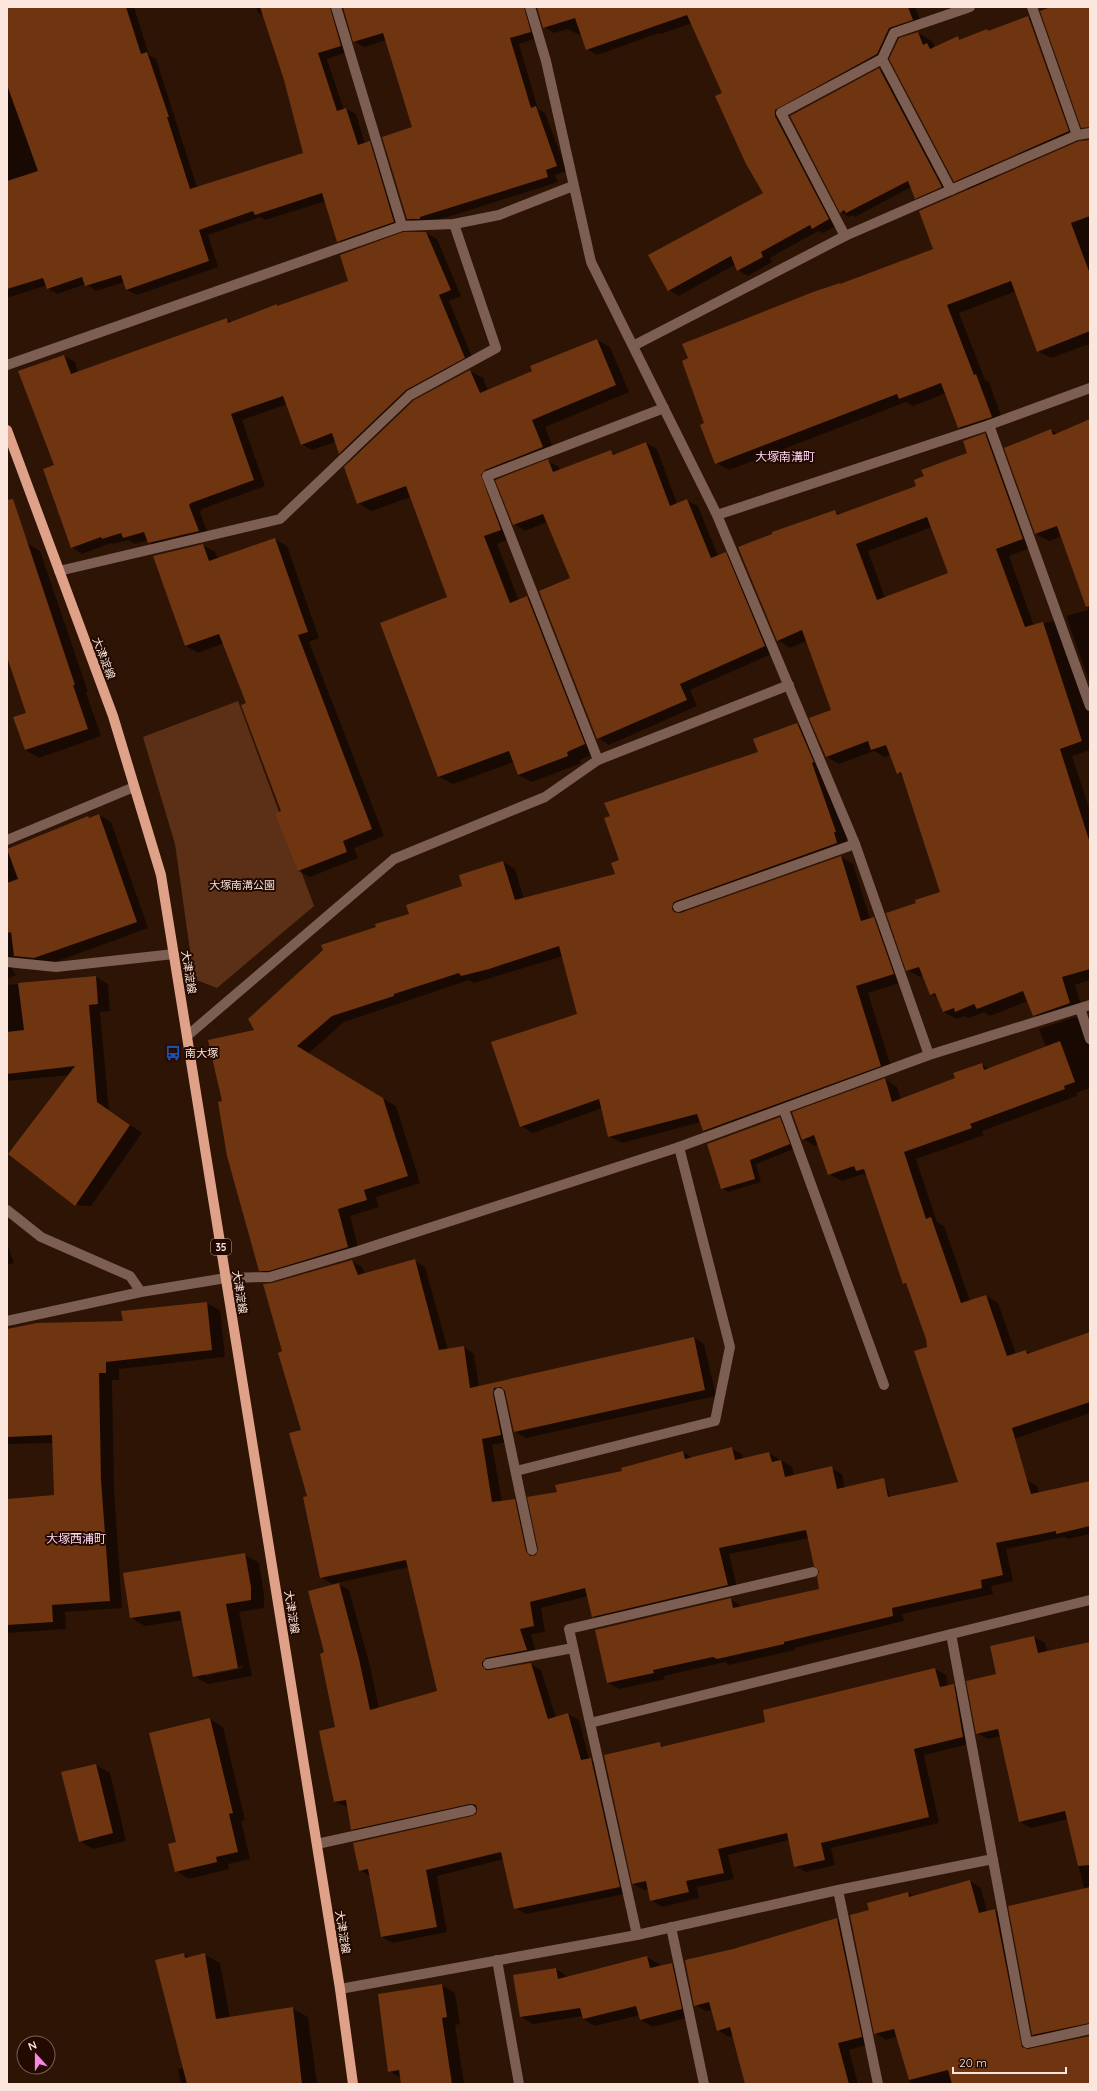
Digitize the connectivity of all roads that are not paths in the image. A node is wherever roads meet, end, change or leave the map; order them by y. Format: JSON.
{"nodes":[{"id":1,"x":336,"y":7,"type":"edge"},
{"id":2,"x":530,"y":7,"type":"edge"},
{"id":3,"x":970,"y":7,"type":"edge"},
{"id":4,"x":1032,"y":7,"type":"edge"},
{"id":5,"x":882,"y":59,"type":"junction"},
{"id":6,"x":1090,"y":133,"type":"edge"},
{"id":7,"x":1077,"y":136,"type":"junction"},
{"id":8,"x":572,"y":186,"type":"junction"},
{"id":9,"x":951,"y":190,"type":"junction"},
{"id":10,"x":454,"y":224,"type":"junction"},
{"id":11,"x":402,"y":226,"type":"junction"},
{"id":12,"x":845,"y":236,"type":"junction"},
{"id":13,"x":633,"y":346,"type":"junction"},
{"id":14,"x":7,"y":365,"type":"edge"},
{"id":15,"x":1090,"y":388,"type":"edge"},
{"id":16,"x":664,"y":408,"type":"junction"},
{"id":17,"x":989,"y":425,"type":"junction"},
{"id":18,"x":7,"y":430,"type":"edge"},
{"id":19,"x":717,"y":515,"type":"junction"},
{"id":20,"x":59,"y":571,"type":"junction"},
{"id":21,"x":790,"y":685,"type":"junction"},
{"id":22,"x":1090,"y":706,"type":"edge"},
{"id":23,"x":598,"y":760,"type":"junction"},
{"id":24,"x":134,"y":787,"type":"junction"},
{"id":25,"x":7,"y":840,"type":"edge"},
{"id":26,"x":855,"y":844,"type":"junction"},
{"id":27,"x":678,"y":907,"type":"dead end"},
{"id":28,"x":174,"y":954,"type":"junction"},
{"id":29,"x":7,"y":962,"type":"edge"},
{"id":30,"x":1090,"y":1005,"type":"edge"},
{"id":31,"x":1080,"y":1008,"type":"junction"},
{"id":32,"x":187,"y":1036,"type":"junction"},
{"id":33,"x":1090,"y":1038,"type":"edge"},
{"id":34,"x":929,"y":1055,"type":"junction"},
{"id":35,"x":784,"y":1110,"type":"junction"},
{"id":36,"x":679,"y":1147,"type":"junction"},
{"id":37,"x":7,"y":1210,"type":"edge"},
{"id":38,"x":226,"y":1278,"type":"junction"},
{"id":39,"x":141,"y":1292,"type":"junction"},
{"id":40,"x":7,"y":1321,"type":"edge"},
{"id":41,"x":884,"y":1385,"type":"dead end"},
{"id":42,"x":499,"y":1393,"type":"dead end"},
{"id":43,"x":516,"y":1471,"type":"junction"},
{"id":44,"x":532,"y":1550,"type":"dead end"},
{"id":45,"x":813,"y":1572,"type":"dead end"},
{"id":46,"x":1090,"y":1600,"type":"edge"},
{"id":47,"x":951,"y":1634,"type":"junction"},
{"id":48,"x":573,"y":1648,"type":"junction"},
{"id":49,"x":488,"y":1664,"type":"dead end"},
{"id":50,"x":590,"y":1723,"type":"junction"},
{"id":51,"x":471,"y":1810,"type":"dead end"},
{"id":52,"x":317,"y":1844,"type":"junction"},
{"id":53,"x":993,"y":1859,"type":"junction"},
{"id":54,"x":838,"y":1890,"type":"junction"},
{"id":55,"x":671,"y":1927,"type":"junction"},
{"id":56,"x":637,"y":1935,"type":"junction"},
{"id":57,"x":497,"y":1960,"type":"junction"},
{"id":58,"x":340,"y":1989,"type":"junction"},
{"id":59,"x":1090,"y":2029,"type":"edge"},
{"id":60,"x":353,"y":2084,"type":"edge"},
{"id":61,"x":519,"y":2084,"type":"edge"},
{"id":62,"x":704,"y":2084,"type":"edge"},
{"id":63,"x":878,"y":2084,"type":"edge"}],
"edges":[{"from":1,"to":11,"type":"street"},
{"from":2,"to":8,"type":"street"},
{"from":3,"to":5,"type":"street"},
{"from":4,"to":7,"type":"street"},
{"from":5,"to":9,"type":"street"},
{"from":5,"to":12,"type":"street"},
{"from":6,"to":7,"type":"street"},
{"from":7,"to":9,"type":"street"},
{"from":8,"to":10,"type":"street"},
{"from":8,"to":13,"type":"street"},
{"from":9,"to":12,"type":"street"},
{"from":10,"to":11,"type":"street"},
{"from":10,"to":20,"type":"street"},
{"from":11,"to":14,"type":"street"},
{"from":12,"to":13,"type":"street"},
{"from":13,"to":16,"type":"street"},
{"from":15,"to":17,"type":"street"},
{"from":16,"to":19,"type":"street"},
{"from":16,"to":23,"type":"street"},
{"from":17,"to":19,"type":"street"},
{"from":17,"to":22,"type":"street"},
{"from":18,"to":20,"type":"main road","name":"大津淀線","number":"35"},
{"from":19,"to":21,"type":"street"},
{"from":20,"to":24,"type":"main road","name":"大津淀線","number":"35"},
{"from":21,"to":23,"type":"street"},
{"from":21,"to":26,"type":"street"},
{"from":23,"to":32,"type":"street"},
{"from":24,"to":25,"type":"street"},
{"from":24,"to":28,"type":"main road","name":"大津淀線","number":"35"},
{"from":26,"to":27,"type":"street"},
{"from":26,"to":34,"type":"street"},
{"from":28,"to":29,"type":"street"},
{"from":28,"to":32,"type":"main road","name":"大津淀線","number":"35"},
{"from":30,"to":31,"type":"street"},
{"from":31,"to":33,"type":"street"},
{"from":31,"to":34,"type":"street"},
{"from":32,"to":38,"type":"main road","name":"大津淀線","number":"35"},
{"from":34,"to":35,"type":"street"},
{"from":35,"to":36,"type":"street"},
{"from":35,"to":41,"type":"street"},
{"from":36,"to":38,"type":"street"},
{"from":36,"to":43,"type":"street"},
{"from":37,"to":39,"type":"street"},
{"from":38,"to":39,"type":"street"},
{"from":38,"to":52,"type":"main road","name":"大津淀線","number":"35"},
{"from":39,"to":40,"type":"street"},
{"from":42,"to":43,"type":"street"},
{"from":43,"to":44,"type":"street"},
{"from":45,"to":48,"type":"street"},
{"from":46,"to":47,"type":"street"},
{"from":47,"to":50,"type":"street"},
{"from":47,"to":53,"type":"street"},
{"from":48,"to":49,"type":"street"},
{"from":48,"to":50,"type":"street"},
{"from":50,"to":56,"type":"street"},
{"from":51,"to":52,"type":"street"},
{"from":52,"to":58,"type":"main road","name":"大津淀線","number":"35"},
{"from":53,"to":54,"type":"street"},
{"from":53,"to":59,"type":"street"},
{"from":54,"to":55,"type":"street"},
{"from":54,"to":63,"type":"street"},
{"from":55,"to":56,"type":"street"},
{"from":55,"to":62,"type":"street"},
{"from":56,"to":57,"type":"street"},
{"from":57,"to":58,"type":"street"},
{"from":57,"to":61,"type":"street"},
{"from":58,"to":60,"type":"main road","name":"大津淀線","number":"35"}]}
